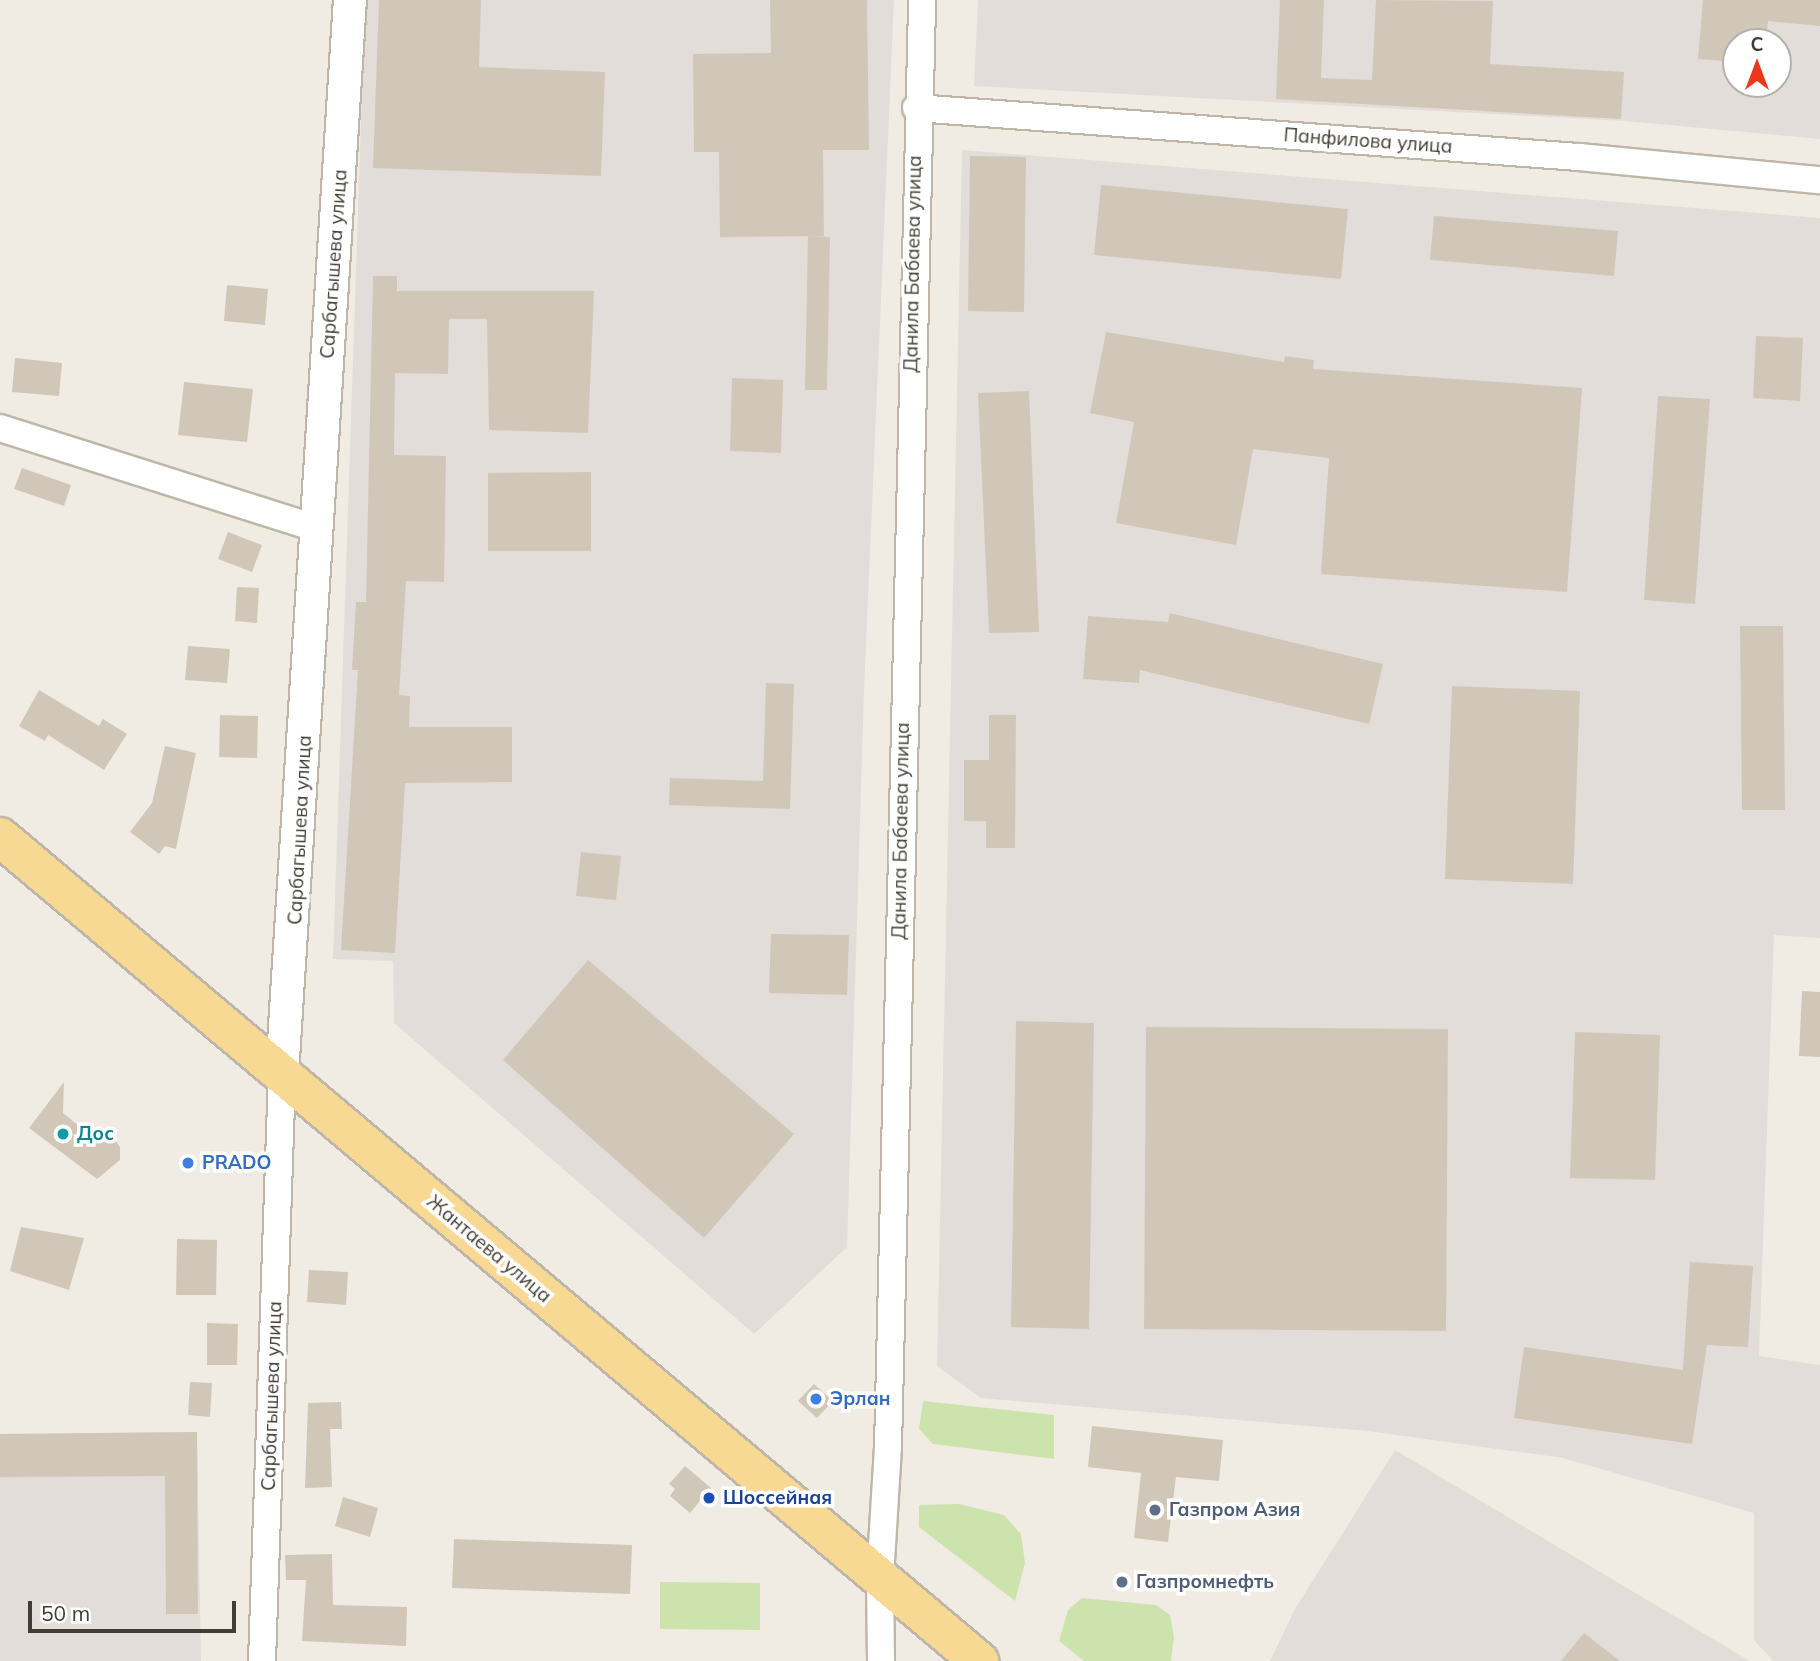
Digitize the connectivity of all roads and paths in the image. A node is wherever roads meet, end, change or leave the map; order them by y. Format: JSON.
{"nodes":[{"id":1,"x":350,"y":0,"type":"edge"},
{"id":2,"x":922,"y":0,"type":"edge"},
{"id":3,"x":916,"y":108,"type":"junction"},
{"id":4,"x":1820,"y":180,"type":"edge"},
{"id":5,"x":0,"y":428,"type":"edge"},
{"id":6,"x":318,"y":529,"type":"junction"},
{"id":7,"x":0,"y":837,"type":"edge"},
{"id":8,"x":282,"y":1074,"type":"junction"},
{"id":9,"x":880,"y":1578,"type":"junction"},
{"id":10,"x":262,"y":1661,"type":"edge"},
{"id":11,"x":881,"y":1661,"type":"edge"},
{"id":12,"x":979,"y":1661,"type":"edge"}],
"edges":[{"from":1,"to":6,"type":"street","name":"Сарбагышева улица"},
{"from":2,"to":3,"type":"street","name":"Данила Бабаева улица"},
{"from":3,"to":4,"type":"street","name":"Панфилова улица"},
{"from":3,"to":9,"type":"street","name":"Данила Бабаева улица"},
{"from":5,"to":6,"type":"street"},
{"from":6,"to":8,"type":"street","name":"Сарбагышева улица"},
{"from":7,"to":8,"type":"main road","name":"Жантаева улица"},
{"from":8,"to":9,"type":"main road","name":"Жантаева улица"},
{"from":8,"to":10,"type":"street","name":"Сарбагышева улица"},
{"from":9,"to":11,"type":"street","name":"Данила Бабаева улица"},
{"from":9,"to":12,"type":"main road","name":"Жантаева улица"}]}
